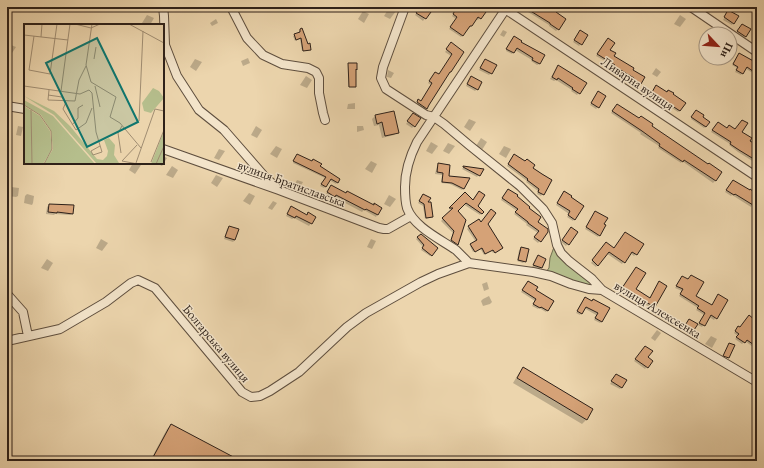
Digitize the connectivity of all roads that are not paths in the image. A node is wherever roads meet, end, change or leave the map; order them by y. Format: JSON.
{"nodes":[{"id":1,"x":163,"y":7,"type":"edge"},
{"id":2,"x":231,"y":7,"type":"edge"},
{"id":3,"x":405,"y":7,"type":"edge"},
{"id":4,"x":691,"y":7,"type":"edge"},
{"id":5,"x":506,"y":8,"type":"edge"},
{"id":6,"x":757,"y":52,"type":"edge"},
{"id":7,"x":7,"y":106,"type":"edge"},
{"id":8,"x":24,"y":109,"type":"edge"},
{"id":9,"x":434,"y":117,"type":"junction"},
{"id":10,"x":326,"y":120,"type":"dead end"},
{"id":11,"x":164,"y":149,"type":"edge"},
{"id":12,"x":757,"y":177,"type":"edge"},
{"id":13,"x":279,"y":190,"type":"junction"},
{"id":14,"x":411,"y":216,"type":"junction"},
{"id":15,"x":469,"y":263,"type":"junction"},
{"id":16,"x":602,"y":290,"type":"junction"},
{"id":17,"x":7,"y":294,"type":"edge"},
{"id":18,"x":28,"y":336,"type":"junction"},
{"id":19,"x":7,"y":341,"type":"edge"},
{"id":20,"x":757,"y":382,"type":"edge"}],
"edges":[{"from":1,"to":13,"type":"street"},
{"from":2,"to":10,"type":"street"},
{"from":3,"to":9,"type":"street"},
{"from":4,"to":6,"type":"street"},
{"from":5,"to":9,"type":"street","name":"Ливарна вулиця"},
{"from":5,"to":12,"type":"street","name":"Ливарна вулиця"},
{"from":7,"to":8,"type":"street"},
{"from":9,"to":14,"type":"street","name":"Ливарна вулиця"},
{"from":9,"to":16,"type":"street"},
{"from":11,"to":13,"type":"street","name":"вулиця Братиславська"},
{"from":13,"to":14,"type":"street","name":"вулиця Братиславська"},
{"from":14,"to":15,"type":"street"},
{"from":15,"to":16,"type":"street","name":"вулиця Алексєєнка"},
{"from":15,"to":18,"type":"street","name":"Болгарська вулиця"},
{"from":16,"to":20,"type":"street","name":"вулиця Алексєєнка"},
{"from":17,"to":18,"type":"street"},
{"from":18,"to":19,"type":"street","name":"Болгарська вулиця"}]}
